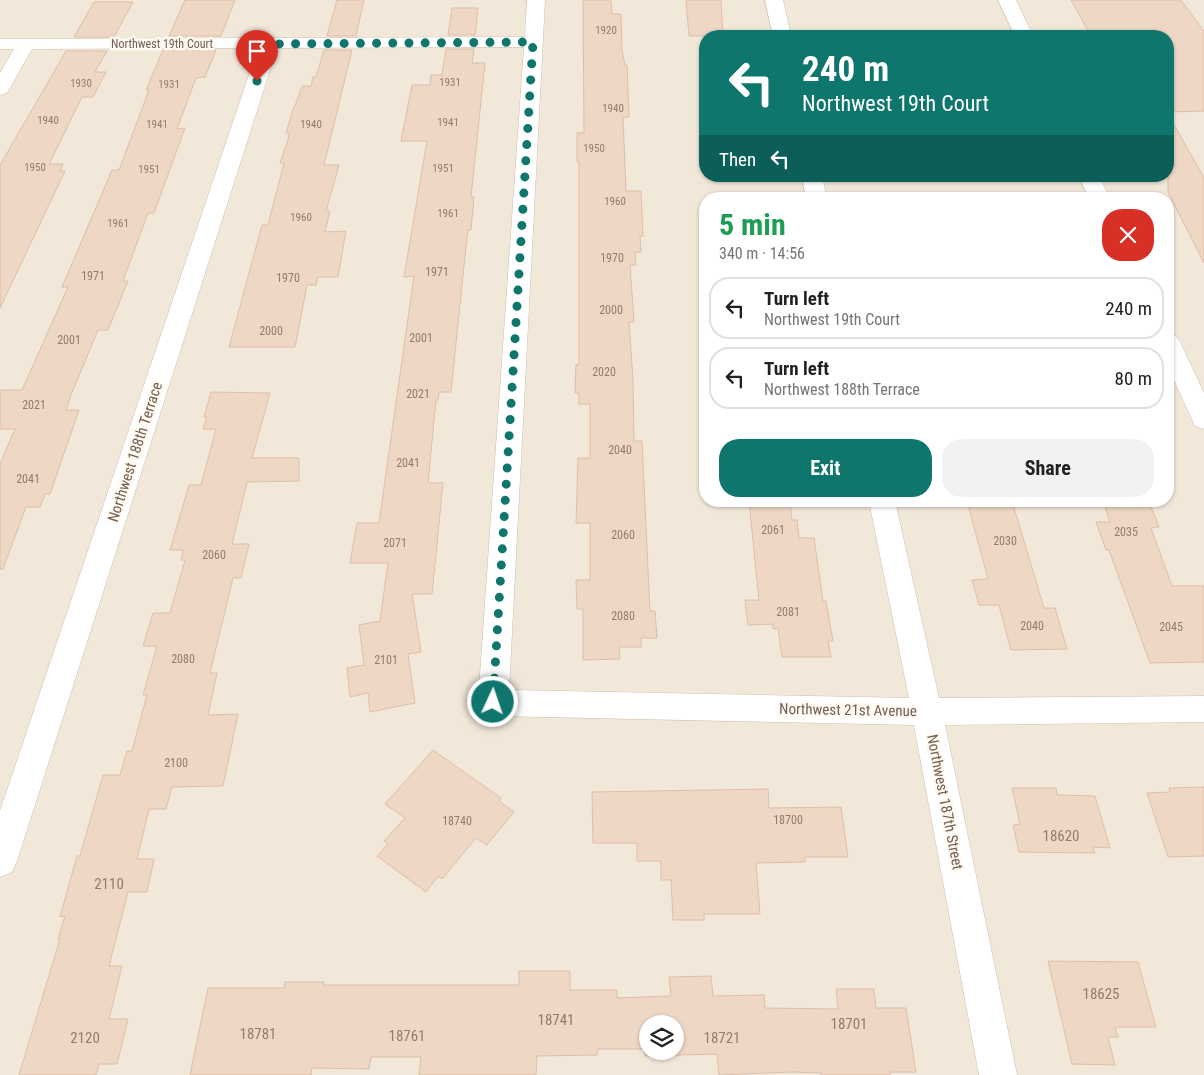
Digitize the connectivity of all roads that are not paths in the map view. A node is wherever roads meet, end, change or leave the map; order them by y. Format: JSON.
{"nodes":[{"id":1,"x":536,"y":0,"type":"edge"},
{"id":2,"x":774,"y":0,"type":"edge"},
{"id":3,"x":1007,"y":0,"type":"edge"},
{"id":4,"x":781,"y":30,"type":"edge"},
{"id":5,"x":1021,"y":30,"type":"edge"},
{"id":6,"x":533,"y":42,"type":"junction"},
{"id":7,"x":0,"y":44,"type":"edge"},
{"id":8,"x":26,"y":44,"type":"junction"},
{"id":9,"x":270,"y":44,"type":"junction"},
{"id":10,"x":0,"y":89,"type":"edge"},
{"id":11,"x":1174,"y":355,"type":"edge"},
{"id":12,"x":1204,"y":420,"type":"edge"},
{"id":13,"x":883,"y":507,"type":"edge"},
{"id":14,"x":1204,"y":709,"type":"edge"},
{"id":15,"x":927,"y":712,"type":"junction"},
{"id":16,"x":0,"y":861,"type":"edge"},
{"id":17,"x":998,"y":1075,"type":"edge"}],
"edges":[{"from":1,"to":6,"type":"street"},
{"from":2,"to":4,"type":"street"},
{"from":3,"to":5,"type":"street"},
{"from":6,"to":9,"type":"street","name":"Northwest 19th Court"},
{"from":6,"to":15,"type":"street","name":"Northwest 21st Avenue"},
{"from":7,"to":8,"type":"street","name":"Northwest 19th Court"},
{"from":8,"to":9,"type":"street","name":"Northwest 19th Court"},
{"from":8,"to":10,"type":"street"},
{"from":9,"to":16,"type":"street","name":"Northwest 188th Terrace"},
{"from":11,"to":12,"type":"street"},
{"from":13,"to":15,"type":"street","name":"Northwest 187th Street"},
{"from":14,"to":15,"type":"street","name":"Northwest 21st Avenue"},
{"from":15,"to":17,"type":"street","name":"Northwest 187th Street"}]}
